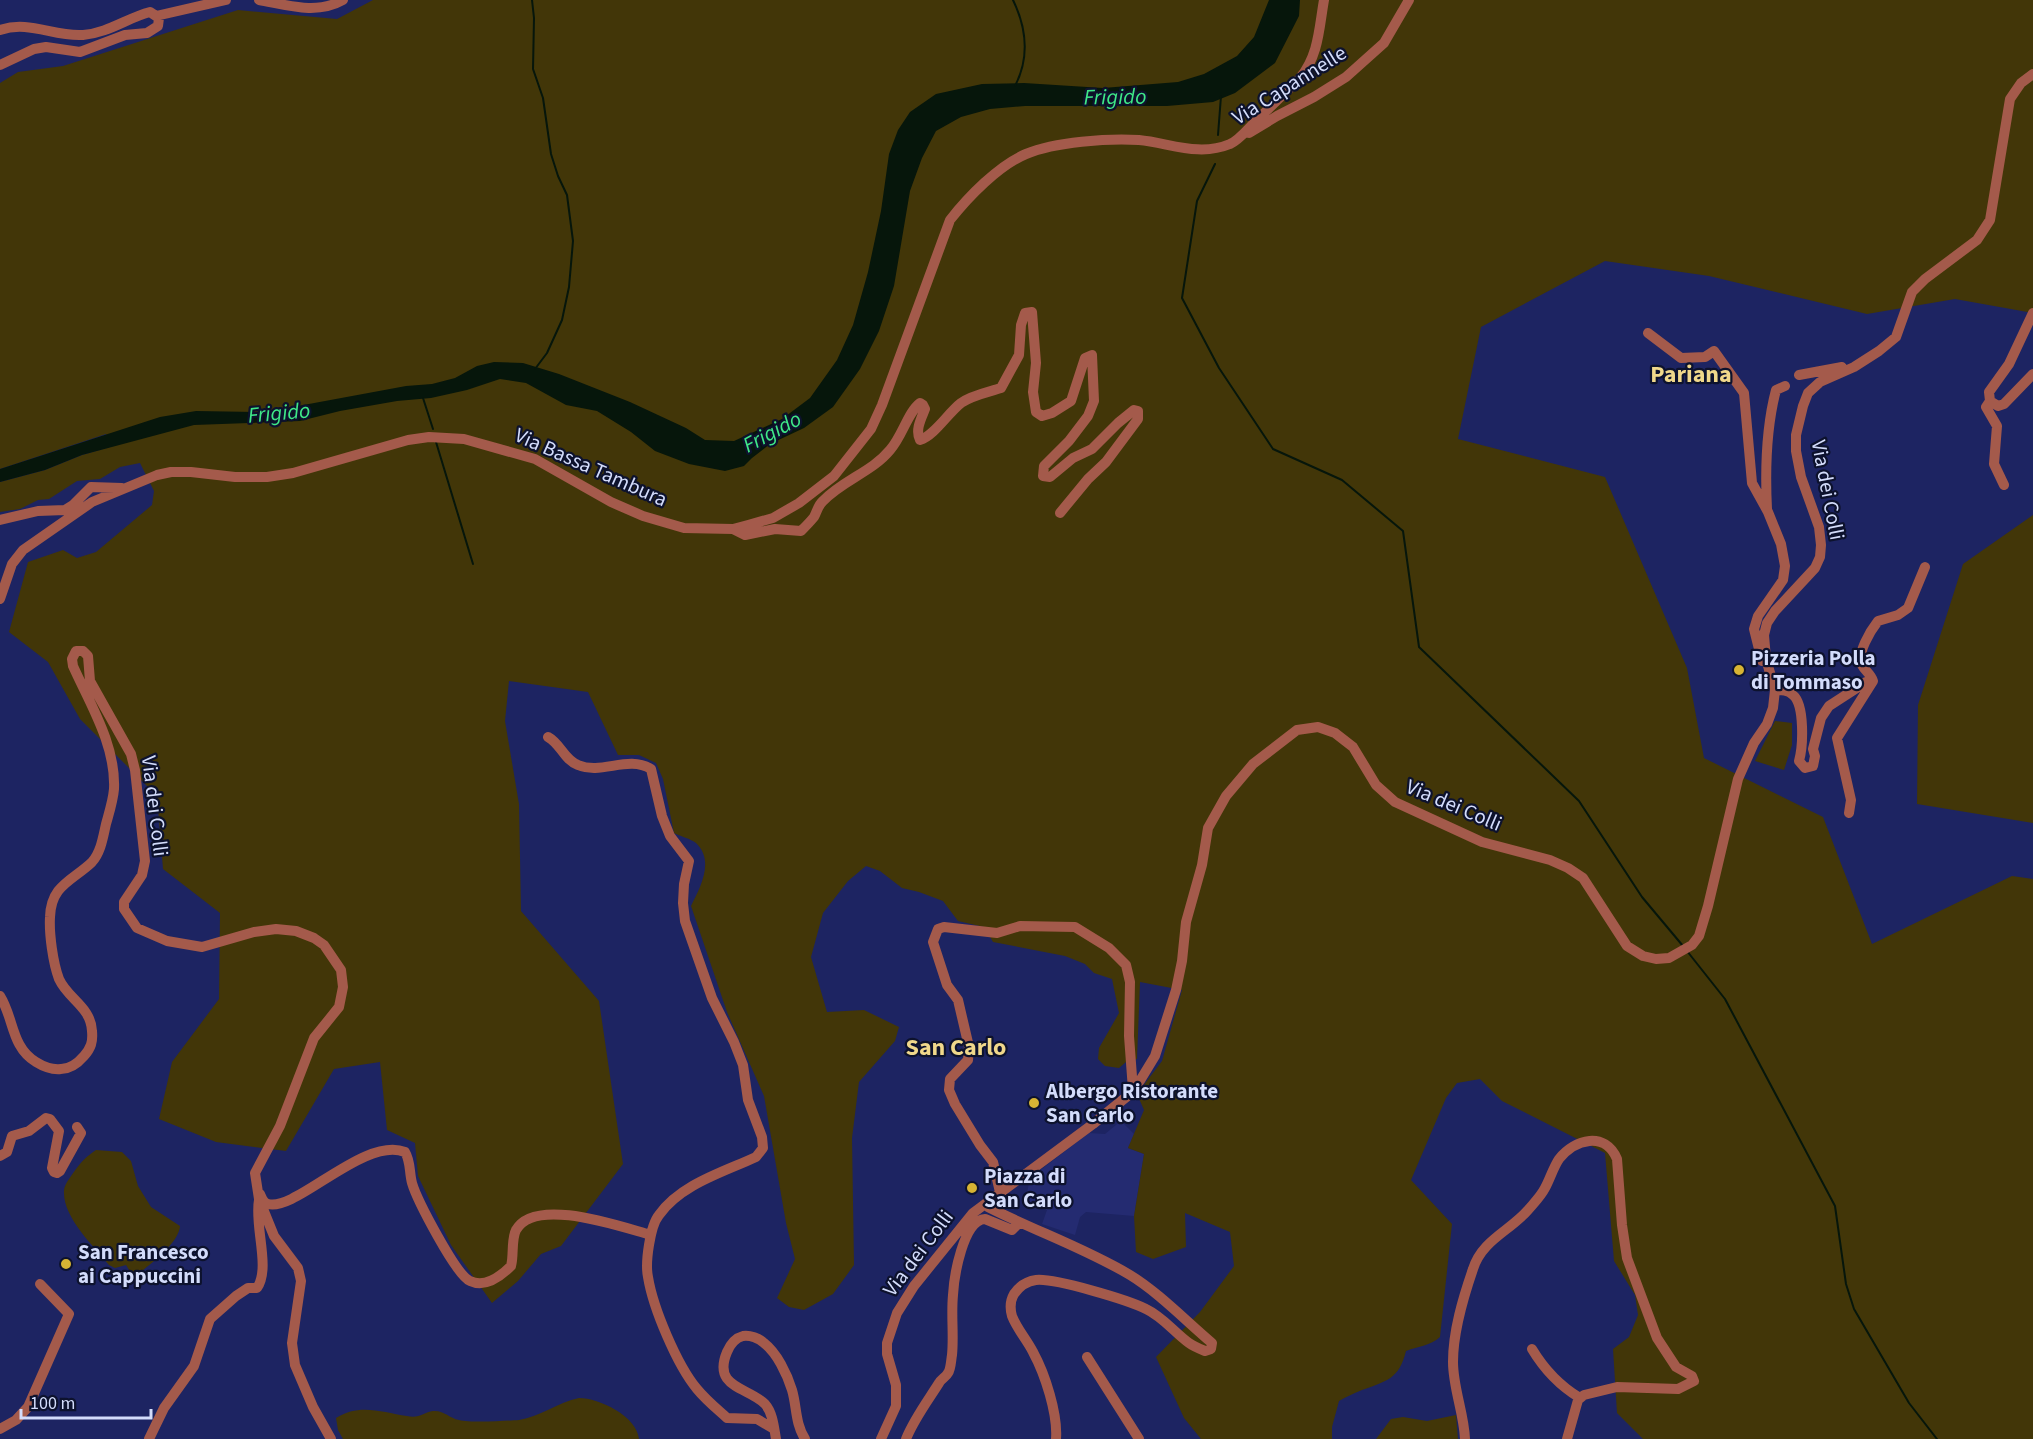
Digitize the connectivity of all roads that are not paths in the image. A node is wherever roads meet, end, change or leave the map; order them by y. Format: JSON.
{"nodes":[{"id":1,"x":226,"y":0,"type":"edge"},
{"id":2,"x":259,"y":0,"type":"edge"},
{"id":3,"x":299,"y":0,"type":"edge"},
{"id":4,"x":343,"y":0,"type":"edge"},
{"id":5,"x":1324,"y":0,"type":"edge"},
{"id":6,"x":1409,"y":0,"type":"edge"},
{"id":7,"x":319,"y":9,"type":"junction"},
{"id":8,"x":156,"y":16,"type":"junction"},
{"id":9,"x":0,"y":30,"type":"edge"},
{"id":10,"x":0,"y":65,"type":"edge"},
{"id":11,"x":2033,"y":74,"type":"edge"},
{"id":12,"x":1231,"y":144,"type":"junction"},
{"id":13,"x":2033,"y":313,"type":"edge"},
{"id":14,"x":1648,"y":333,"type":"dead end"},
{"id":15,"x":1854,"y":367,"type":"junction"},
{"id":16,"x":2033,"y":374,"type":"edge"},
{"id":17,"x":1799,"y":375,"type":"dead end"},
{"id":18,"x":1785,"y":386,"type":"dead end"},
{"id":19,"x":1990,"y":401,"type":"junction"},
{"id":20,"x":2004,"y":485,"type":"dead end"},
{"id":21,"x":126,"y":488,"type":"junction"},
{"id":22,"x":1768,"y":512,"type":"junction"},
{"id":23,"x":1060,"y":513,"type":"dead end"},
{"id":24,"x":0,"y":519,"type":"edge"},
{"id":25,"x":733,"y":529,"type":"junction"},
{"id":26,"x":1925,"y":567,"type":"dead end"},
{"id":27,"x":0,"y":599,"type":"edge"},
{"id":28,"x":1873,"y":681,"type":"junction"},
{"id":29,"x":1774,"y":694,"type":"junction"},
{"id":30,"x":548,"y":737,"type":"dead end"},
{"id":31,"x":1849,"y":813,"type":"dead end"},
{"id":32,"x":0,"y":996,"type":"edge"},
{"id":33,"x":1133,"y":1090,"type":"junction"},
{"id":34,"x":77,"y":1127,"type":"dead end"},
{"id":35,"x":265,"y":1152,"type":"junction"},
{"id":36,"x":0,"y":1156,"type":"edge"},
{"id":37,"x":1000,"y":1192,"type":"junction"},
{"id":38,"x":259,"y":1199,"type":"junction"},
{"id":39,"x":985,"y":1203,"type":"junction"},
{"id":40,"x":1019,"y":1223,"type":"junction"},
{"id":41,"x":651,"y":1235,"type":"junction"},
{"id":42,"x":40,"y":1284,"type":"dead end"},
{"id":43,"x":1532,"y":1349,"type":"dead end"},
{"id":44,"x":1087,"y":1357,"type":"dead end"},
{"id":45,"x":1580,"y":1398,"type":"junction"},
{"id":46,"x":0,"y":1429,"type":"edge"},
{"id":47,"x":776,"y":1434,"type":"edge"},
{"id":48,"x":149,"y":1439,"type":"edge"},
{"id":49,"x":331,"y":1439,"type":"edge"},
{"id":50,"x":805,"y":1439,"type":"edge"},
{"id":51,"x":881,"y":1439,"type":"edge"},
{"id":52,"x":906,"y":1439,"type":"edge"},
{"id":53,"x":1056,"y":1439,"type":"edge"},
{"id":54,"x":1139,"y":1439,"type":"edge"},
{"id":55,"x":1466,"y":1439,"type":"edge"},
{"id":56,"x":1567,"y":1439,"type":"edge"}],
"edges":[{"from":1,"to":8,"type":"street"},
{"from":2,"to":7,"type":"street"},
{"from":3,"to":7,"type":"street"},
{"from":4,"to":7,"type":"street"},
{"from":5,"to":12,"type":"street"},
{"from":6,"to":12,"type":"street","name":"Via Capannelle"},
{"from":8,"to":9,"type":"street"},
{"from":8,"to":10,"type":"street"},
{"from":11,"to":15,"type":"street","name":"Via dei Colli"},
{"from":12,"to":25,"type":"street","name":"Via Bassa Tambura"},
{"from":13,"to":19,"type":"street"},
{"from":14,"to":22,"type":"street"},
{"from":15,"to":17,"type":"street","name":"Via dei Colli"},
{"from":15,"to":29,"type":"street","name":"Via dei Colli"},
{"from":16,"to":19,"type":"street"},
{"from":18,"to":22,"type":"street"},
{"from":19,"to":20,"type":"street"},
{"from":21,"to":24,"type":"street"},
{"from":21,"to":25,"type":"street","name":"Via Bassa Tambura"},
{"from":21,"to":27,"type":"street","name":"Via Bassa Tambura"},
{"from":22,"to":29,"type":"street"},
{"from":23,"to":25,"type":"street"},
{"from":26,"to":28,"type":"street"},
{"from":28,"to":29,"type":"street"},
{"from":28,"to":31,"type":"street"},
{"from":29,"to":33,"type":"street","name":"Via dei Colli"},
{"from":30,"to":41,"type":"street"},
{"from":32,"to":35,"type":"street","name":"Via dei Colli"},
{"from":33,"to":37,"type":"street","name":"Via dei Colli"},
{"from":33,"to":37,"type":"street"},
{"from":34,"to":36,"type":"street"},
{"from":35,"to":38,"type":"street","name":"Via dei Colli"},
{"from":35,"to":41,"type":"street"},
{"from":37,"to":39,"type":"street","name":"Via dei Colli"},
{"from":38,"to":48,"type":"street"},
{"from":38,"to":49,"type":"street","name":"Via dei Colli"},
{"from":39,"to":40,"type":"street"},
{"from":39,"to":51,"type":"street","name":"Via dei Colli"},
{"from":40,"to":52,"type":"street"},
{"from":40,"to":53,"type":"street"},
{"from":41,"to":47,"type":"street"},
{"from":42,"to":46,"type":"street"},
{"from":43,"to":45,"type":"street"},
{"from":44,"to":54,"type":"street"},
{"from":45,"to":55,"type":"street"},
{"from":45,"to":56,"type":"street"},
{"from":47,"to":50,"type":"street"}]}
